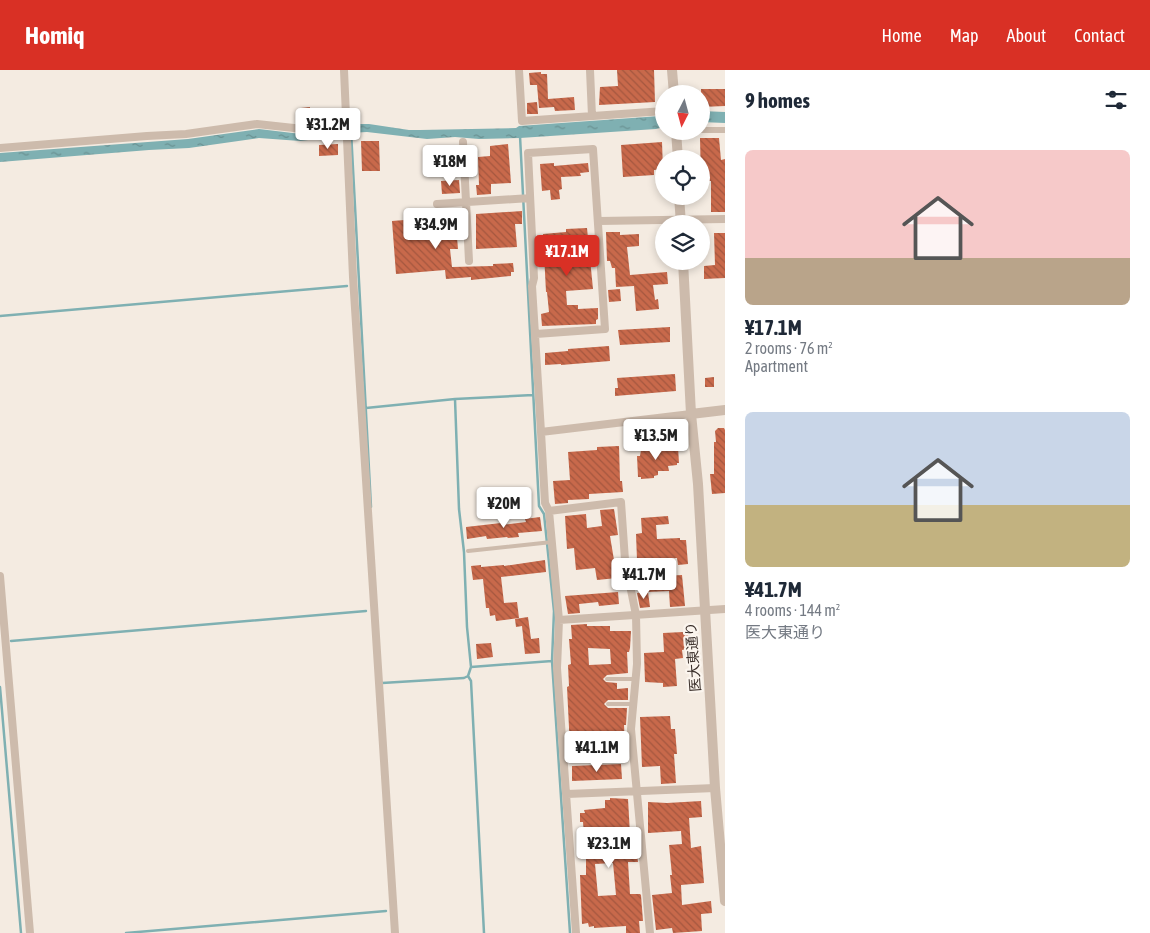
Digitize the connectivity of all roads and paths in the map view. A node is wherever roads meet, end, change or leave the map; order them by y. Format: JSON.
{"nodes":[{"id":1,"x":344,"y":70,"type":"edge"},
{"id":2,"x":519,"y":70,"type":"edge"},
{"id":3,"x":590,"y":70,"type":"edge"},
{"id":4,"x":672,"y":70,"type":"edge"},
{"id":5,"x":673,"y":85,"type":"edge"},
{"id":6,"x":655,"y":112,"type":"edge"},
{"id":7,"x":592,"y":116,"type":"junction"},
{"id":8,"x":345,"y":127,"type":"junction"},
{"id":9,"x":710,"y":130,"type":"edge"},
{"id":10,"x":725,"y":130,"type":"edge"},
{"id":11,"x":464,"y":142,"type":"dead end"},
{"id":12,"x":0,"y":148,"type":"edge"},
{"id":13,"x":526,"y":199,"type":"junction"},
{"id":14,"x":466,"y":202,"type":"junction"},
{"id":15,"x":437,"y":204,"type":"dead end"},
{"id":16,"x":725,"y":219,"type":"edge"},
{"id":17,"x":710,"y":220,"type":"edge"},
{"id":18,"x":598,"y":221,"type":"junction"},
{"id":19,"x":655,"y":222,"type":"edge"},
{"id":20,"x":469,"y":261,"type":"dead end"},
{"id":21,"x":683,"y":270,"type":"edge"},
{"id":22,"x":536,"y":334,"type":"junction"},
{"id":23,"x":725,"y":410,"type":"edge"},
{"id":24,"x":691,"y":414,"type":"junction"},
{"id":25,"x":541,"y":432,"type":"junction"},
{"id":26,"x":548,"y":511,"type":"junction"},
{"id":27,"x":548,"y":543,"type":"junction"},
{"id":28,"x":468,"y":551,"type":"dead end"},
{"id":29,"x":0,"y":576,"type":"edge"},
{"id":30,"x":725,"y":609,"type":"edge"},
{"id":31,"x":704,"y":610,"type":"junction"},
{"id":32,"x":636,"y":615,"type":"junction"},
{"id":33,"x":559,"y":620,"type":"junction"},
{"id":34,"x":607,"y":679,"type":"dead end"},
{"id":35,"x":636,"y":679,"type":"junction"},
{"id":36,"x":608,"y":704,"type":"dead end"},
{"id":37,"x":634,"y":704,"type":"junction"},
{"id":38,"x":720,"y":788,"type":"edge"},
{"id":39,"x":638,"y":790,"type":"junction"},
{"id":40,"x":567,"y":794,"type":"junction"},
{"id":41,"x":725,"y":900,"type":"edge"},
{"id":42,"x":30,"y":933,"type":"edge"},
{"id":43,"x":395,"y":933,"type":"edge"},
{"id":44,"x":576,"y":933,"type":"edge"},
{"id":45,"x":650,"y":933,"type":"edge"}],
"edges":[{"from":1,"to":8,"type":"street"},
{"from":2,"to":7,"type":"street"},
{"from":3,"to":7,"type":"street"},
{"from":4,"to":5,"type":"street"},
{"from":6,"to":7,"type":"street"},
{"from":8,"to":12,"type":"street"},
{"from":8,"to":43,"type":"street"},
{"from":9,"to":10,"type":"street"},
{"from":11,"to":14,"type":"street"},
{"from":13,"to":14,"type":"street"},
{"from":13,"to":18,"type":"street"},
{"from":13,"to":22,"type":"street"},
{"from":14,"to":15,"type":"street"},
{"from":14,"to":20,"type":"street"},
{"from":16,"to":17,"type":"street"},
{"from":18,"to":19,"type":"street"},
{"from":18,"to":22,"type":"street"},
{"from":21,"to":24,"type":"street","name":"医大東通り"},
{"from":22,"to":25,"type":"street"},
{"from":23,"to":24,"type":"street"},
{"from":24,"to":25,"type":"street"},
{"from":24,"to":31,"type":"street","name":"医大東通り"},
{"from":25,"to":26,"type":"street"},
{"from":26,"to":27,"type":"street"},
{"from":26,"to":32,"type":"street"},
{"from":27,"to":28,"type":"lane"},
{"from":27,"to":33,"type":"street"},
{"from":29,"to":42,"type":"street"},
{"from":30,"to":31,"type":"street"},
{"from":31,"to":32,"type":"street"},
{"from":31,"to":38,"type":"street","name":"医大東通り"},
{"from":32,"to":33,"type":"street"},
{"from":32,"to":35,"type":"street"},
{"from":33,"to":40,"type":"street"},
{"from":34,"to":35,"type":"lane"},
{"from":35,"to":37,"type":"street"},
{"from":36,"to":37,"type":"lane"},
{"from":37,"to":39,"type":"street"},
{"from":38,"to":39,"type":"street"},
{"from":38,"to":41,"type":"street","name":"医大東通り"},
{"from":39,"to":40,"type":"street"},
{"from":39,"to":45,"type":"street"},
{"from":40,"to":44,"type":"street"}]}
